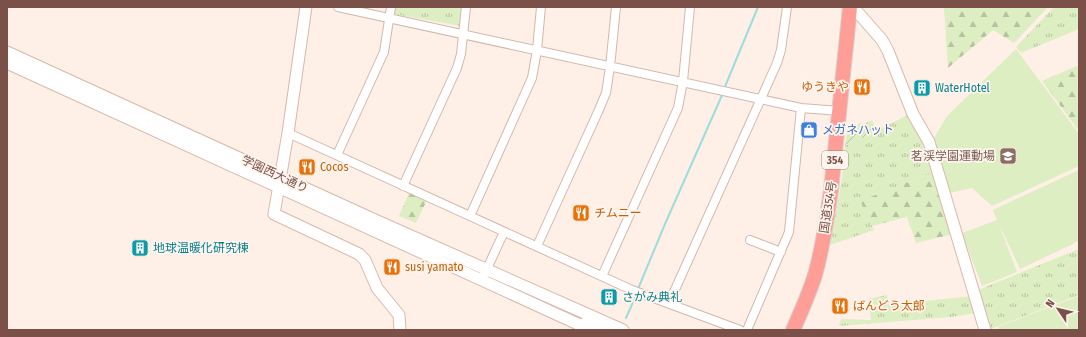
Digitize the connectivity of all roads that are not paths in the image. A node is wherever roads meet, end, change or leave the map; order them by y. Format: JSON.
{"nodes":[{"id":1,"x":306,"y":7,"type":"edge"},
{"id":2,"x":338,"y":7,"type":"edge"},
{"id":3,"x":391,"y":7,"type":"edge"},
{"id":4,"x":466,"y":7,"type":"edge"},
{"id":5,"x":541,"y":7,"type":"edge"},
{"id":6,"x":616,"y":7,"type":"edge"},
{"id":7,"x":690,"y":7,"type":"edge"},
{"id":8,"x":787,"y":7,"type":"edge"},
{"id":9,"x":850,"y":7,"type":"edge"},
{"id":10,"x":853,"y":7,"type":"edge"},
{"id":11,"x":390,"y":18,"type":"junction"},
{"id":12,"x":463,"y":34,"type":"junction"},
{"id":13,"x":537,"y":50,"type":"junction"},
{"id":14,"x":7,"y":52,"type":"edge"},
{"id":15,"x":7,"y":63,"type":"edge"},
{"id":16,"x":610,"y":66,"type":"junction"},
{"id":17,"x":683,"y":81,"type":"junction"},
{"id":18,"x":760,"y":99,"type":"junction"},
{"id":19,"x":801,"y":108,"type":"junction"},
{"id":20,"x":840,"y":111,"type":"junction"},
{"id":21,"x":288,"y":133,"type":"junction"},
{"id":22,"x":337,"y":155,"type":"junction"},
{"id":23,"x":280,"y":182,"type":"junction"},
{"id":24,"x":403,"y":186,"type":"junction"},
{"id":25,"x":470,"y":216,"type":"junction"},
{"id":26,"x":504,"y":232,"type":"junction"},
{"id":27,"x":750,"y":240,"type":"dead end"},
{"id":28,"x":537,"y":246,"type":"junction"},
{"id":29,"x":781,"y":252,"type":"junction"},
{"id":30,"x":484,"y":275,"type":"junction"},
{"id":31,"x":602,"y":276,"type":"junction"},
{"id":32,"x":542,"y":301,"type":"junction"},
{"id":33,"x":669,"y":304,"type":"junction"},
{"id":34,"x":400,"y":330,"type":"edge"},
{"id":35,"x":591,"y":330,"type":"edge"},
{"id":36,"x":603,"y":330,"type":"edge"},
{"id":37,"x":608,"y":330,"type":"edge"},
{"id":38,"x":623,"y":330,"type":"edge"},
{"id":39,"x":740,"y":330,"type":"edge"},
{"id":40,"x":747,"y":330,"type":"edge"},
{"id":41,"x":793,"y":330,"type":"edge"},
{"id":42,"x":985,"y":330,"type":"edge"}],
"edges":[{"from":1,"to":21,"type":"main road"},
{"from":2,"to":11,"type":"street"},
{"from":3,"to":11,"type":"street"},
{"from":4,"to":12,"type":"street"},
{"from":5,"to":13,"type":"street"},
{"from":6,"to":16,"type":"street"},
{"from":7,"to":17,"type":"street"},
{"from":8,"to":18,"type":"street"},
{"from":9,"to":20,"type":"highway","name":"国道354号","number":"354"},
{"from":10,"to":42,"type":"main road"},
{"from":11,"to":12,"type":"street"},
{"from":11,"to":22,"type":"street"},
{"from":12,"to":13,"type":"street"},
{"from":12,"to":24,"type":"street"},
{"from":13,"to":16,"type":"street"},
{"from":13,"to":25,"type":"street"},
{"from":14,"to":23,"type":"main road","name":"学園西大通り"},
{"from":15,"to":23,"type":"main road","name":"学園西大通り"},
{"from":16,"to":17,"type":"street"},
{"from":16,"to":28,"type":"street"},
{"from":17,"to":18,"type":"street"},
{"from":17,"to":31,"type":"street"},
{"from":18,"to":19,"type":"street"},
{"from":18,"to":33,"type":"street"},
{"from":19,"to":20,"type":"street"},
{"from":19,"to":29,"type":"street"},
{"from":20,"to":41,"type":"highway","name":"国道354号","number":"354"},
{"from":21,"to":22,"type":"street"},
{"from":21,"to":23,"type":"main road"},
{"from":22,"to":24,"type":"street"},
{"from":23,"to":30,"type":"main road","name":"学園西大通り"},
{"from":23,"to":34,"type":"main road"},
{"from":24,"to":25,"type":"street"},
{"from":25,"to":26,"type":"street"},
{"from":26,"to":28,"type":"street"},
{"from":26,"to":30,"type":"street"},
{"from":27,"to":29,"type":"street"},
{"from":28,"to":31,"type":"street"},
{"from":29,"to":40,"type":"street"},
{"from":30,"to":32,"type":"main road","name":"学園西大通り"},
{"from":31,"to":33,"type":"street"},
{"from":32,"to":35,"type":"main road","name":"学園西大通り"},
{"from":32,"to":36,"type":"main road","name":"学園西大通り"},
{"from":32,"to":37,"type":"main road","name":"学園西大通り"},
{"from":32,"to":38,"type":"main road","name":"学園西大通り"},
{"from":33,"to":39,"type":"street"}]}
